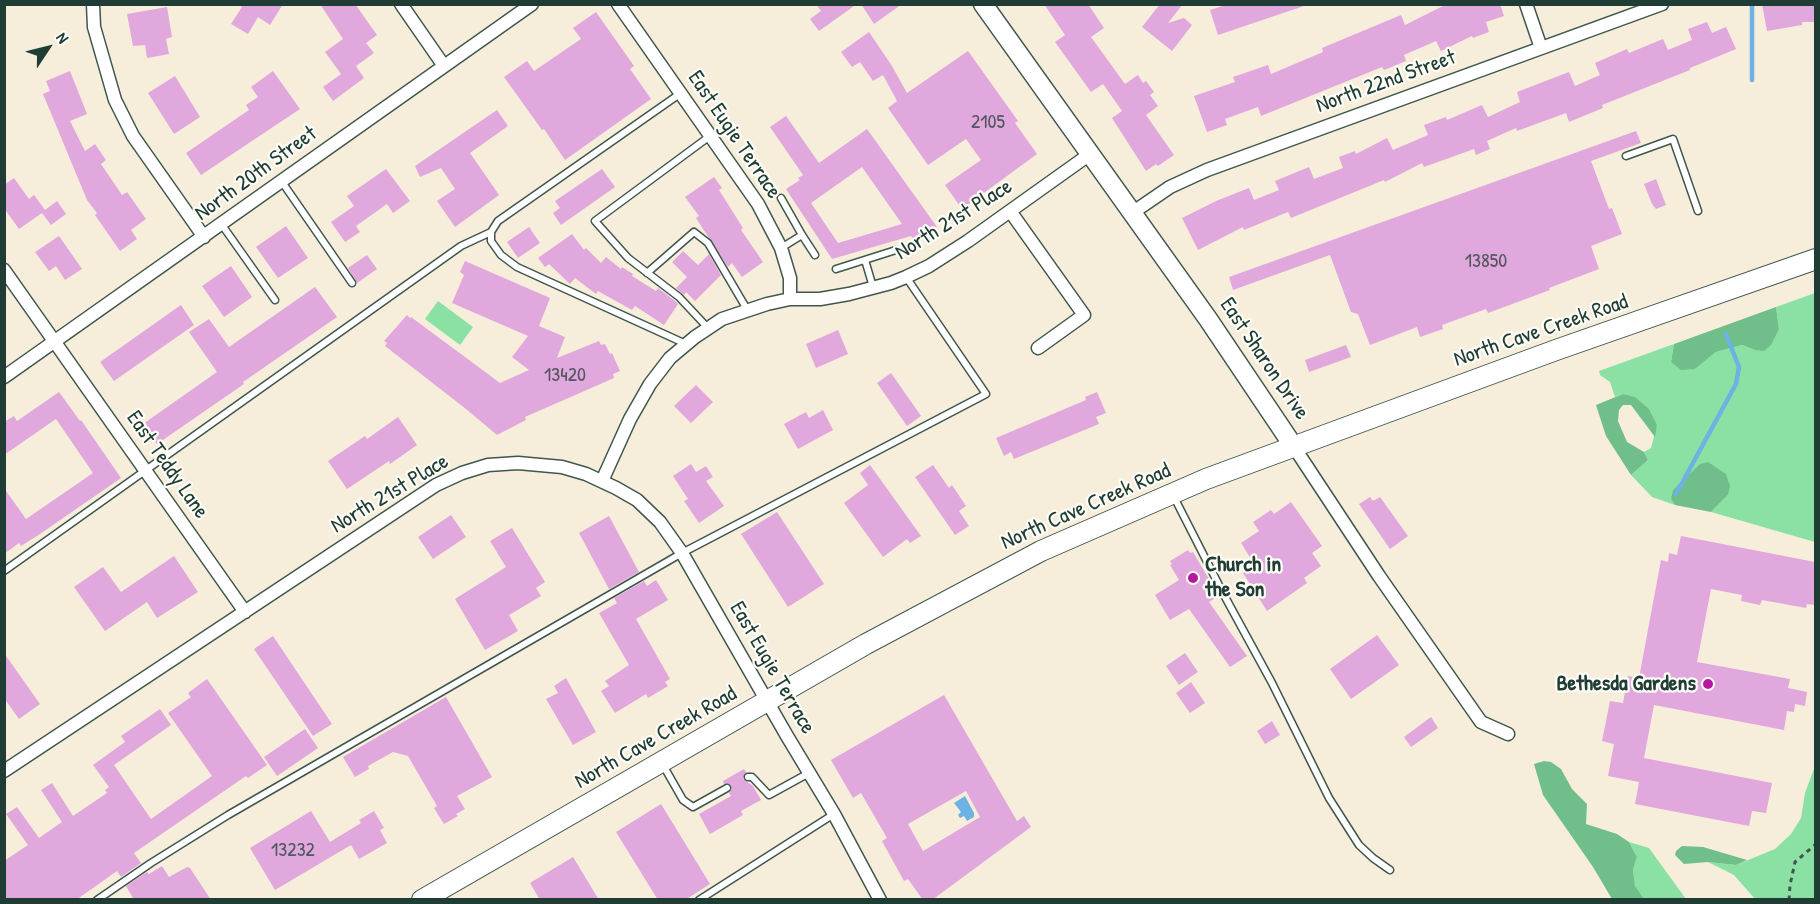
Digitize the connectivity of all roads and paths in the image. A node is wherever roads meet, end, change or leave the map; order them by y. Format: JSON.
{"nodes":[{"id":1,"x":93,"y":4,"type":"edge"},
{"id":2,"x":401,"y":4,"type":"edge"},
{"id":3,"x":532,"y":4,"type":"edge"},
{"id":4,"x":618,"y":4,"type":"edge"},
{"id":5,"x":983,"y":4,"type":"edge"},
{"id":6,"x":1526,"y":4,"type":"edge"},
{"id":7,"x":1662,"y":4,"type":"edge"},
{"id":8,"x":1541,"y":48,"type":"junction"},
{"id":9,"x":444,"y":66,"type":"junction"},
{"id":10,"x":681,"y":93,"type":"junction"},
{"id":11,"x":711,"y":135,"type":"junction"},
{"id":12,"x":1090,"y":154,"type":"junction"},
{"id":13,"x":1626,"y":156,"type":"dead end"},
{"id":14,"x":282,"y":182,"type":"junction"},
{"id":15,"x":781,"y":198,"type":"dead end"},
{"id":16,"x":1010,"y":211,"type":"junction"},
{"id":17,"x":1698,"y":211,"type":"dead end"},
{"id":18,"x":1132,"y":213,"type":"junction"},
{"id":19,"x":222,"y":225,"type":"junction"},
{"id":20,"x":491,"y":232,"type":"junction"},
{"id":21,"x":802,"y":235,"type":"junction"},
{"id":22,"x":204,"y":237,"type":"junction"},
{"id":23,"x":781,"y":248,"type":"junction"},
{"id":24,"x":896,"y":250,"type":"dead end"},
{"id":25,"x":815,"y":255,"type":"dead end"},
{"id":26,"x":1815,"y":259,"type":"edge"},
{"id":27,"x":864,"y":260,"type":"junction"},
{"id":28,"x":836,"y":269,"type":"dead end"},
{"id":29,"x":4,"y":270,"type":"edge"},
{"id":30,"x":647,"y":273,"type":"junction"},
{"id":31,"x":906,"y":276,"type":"junction"},
{"id":32,"x":352,"y":283,"type":"dead end"},
{"id":33,"x":873,"y":288,"type":"junction"},
{"id":34,"x":790,"y":299,"type":"junction"},
{"id":35,"x":275,"y":300,"type":"dead end"},
{"id":36,"x":748,"y":311,"type":"junction"},
{"id":37,"x":708,"y":329,"type":"junction"},
{"id":38,"x":54,"y":342,"type":"junction"},
{"id":39,"x":687,"y":344,"type":"junction"},
{"id":40,"x":1038,"y":348,"type":"dead end"},
{"id":41,"x":4,"y":377,"type":"edge"},
{"id":42,"x":1294,"y":447,"type":"junction"},
{"id":43,"x":145,"y":470,"type":"junction"},
{"id":44,"x":602,"y":481,"type":"junction"},
{"id":45,"x":1172,"y":494,"type":"junction"},
{"id":46,"x":682,"y":554,"type":"junction"},
{"id":47,"x":4,"y":571,"type":"edge"},
{"id":48,"x":245,"y":612,"type":"junction"},
{"id":49,"x":767,"y":702,"type":"junction"},
{"id":50,"x":1508,"y":734,"type":"dead end"},
{"id":51,"x":662,"y":762,"type":"junction"},
{"id":52,"x":4,"y":771,"type":"edge"},
{"id":53,"x":809,"y":773,"type":"junction"},
{"id":54,"x":748,"y":777,"type":"dead end"},
{"id":55,"x":727,"y":788,"type":"dead end"},
{"id":56,"x":834,"y":814,"type":"junction"},
{"id":57,"x":1815,"y":844,"type":"edge"},
{"id":58,"x":1390,"y":870,"type":"dead end"},
{"id":59,"x":97,"y":900,"type":"edge"},
{"id":60,"x":422,"y":900,"type":"edge"},
{"id":61,"x":699,"y":900,"type":"edge"},
{"id":62,"x":880,"y":900,"type":"edge"},
{"id":63,"x":1789,"y":900,"type":"edge"}],
"edges":[{"from":1,"to":22,"type":"street"},
{"from":2,"to":9,"type":"street"},
{"from":3,"to":9,"type":"street","name":"North 20th Street"},
{"from":4,"to":10,"type":"street","name":"East Eugie Terrace"},
{"from":5,"to":12,"type":"street","name":"East Sharon Drive"},
{"from":6,"to":8,"type":"street"},
{"from":7,"to":8,"type":"street","name":"North 22nd Street"},
{"from":8,"to":18,"type":"street","name":"North 22nd Street"},
{"from":9,"to":14,"type":"street","name":"North 20th Street"},
{"from":10,"to":11,"type":"street","name":"East Eugie Terrace"},
{"from":10,"to":20,"type":"lane"},
{"from":11,"to":23,"type":"street","name":"East Eugie Terrace"},
{"from":11,"to":30,"type":"lane"},
{"from":12,"to":16,"type":"street","name":"North 21st Place"},
{"from":12,"to":18,"type":"street","name":"East Sharon Drive"},
{"from":13,"to":17,"type":"lane"},
{"from":14,"to":19,"type":"street","name":"North 20th Street"},
{"from":14,"to":32,"type":"lane"},
{"from":15,"to":21,"type":"lane"},
{"from":16,"to":31,"type":"street","name":"North 21st Place"},
{"from":16,"to":40,"type":"street"},
{"from":18,"to":42,"type":"street","name":"East Sharon Drive"},
{"from":19,"to":22,"type":"street","name":"North 20th Street"},
{"from":19,"to":35,"type":"lane"},
{"from":20,"to":39,"type":"lane"},
{"from":20,"to":43,"type":"lane"},
{"from":21,"to":23,"type":"lane"},
{"from":21,"to":25,"type":"lane"},
{"from":22,"to":38,"type":"street","name":"North 20th Street"},
{"from":23,"to":34,"type":"street","name":"East Eugie Terrace"},
{"from":24,"to":27,"type":"lane"},
{"from":26,"to":42,"type":"main road","name":"North Cave Creek Road"},
{"from":27,"to":28,"type":"lane"},
{"from":27,"to":33,"type":"lane"},
{"from":29,"to":38,"type":"street","name":"East Teddy Lane"},
{"from":30,"to":36,"type":"lane"},
{"from":30,"to":37,"type":"lane"},
{"from":31,"to":33,"type":"street","name":"North 21st Place"},
{"from":31,"to":46,"type":"lane"},
{"from":33,"to":34,"type":"street","name":"North 21st Place"},
{"from":34,"to":36,"type":"street","name":"North 21st Place"},
{"from":36,"to":37,"type":"street","name":"North 21st Place"},
{"from":37,"to":39,"type":"street","name":"North 21st Place"},
{"from":38,"to":41,"type":"street","name":"North 20th Street"},
{"from":38,"to":43,"type":"street","name":"East Teddy Lane"},
{"from":39,"to":44,"type":"street","name":"North 21st Place"},
{"from":42,"to":45,"type":"main road","name":"North Cave Creek Road"},
{"from":42,"to":50,"type":"street","name":"East Sharon Drive"},
{"from":43,"to":47,"type":"lane"},
{"from":43,"to":48,"type":"street","name":"East Teddy Lane"},
{"from":44,"to":46,"type":"street","name":"East Eugie Terrace"},
{"from":44,"to":48,"type":"street","name":"North 21st Place"},
{"from":45,"to":49,"type":"main road","name":"North Cave Creek Road"},
{"from":45,"to":58,"type":"lane"},
{"from":46,"to":49,"type":"street","name":"East Eugie Terrace"},
{"from":46,"to":59,"type":"lane"},
{"from":48,"to":52,"type":"street","name":"North 21st Place"},
{"from":49,"to":51,"type":"main road","name":"North Cave Creek Road"},
{"from":49,"to":53,"type":"street","name":"East Eugie Terrace"},
{"from":51,"to":55,"type":"lane"},
{"from":51,"to":60,"type":"main road","name":"North Cave Creek Road"},
{"from":53,"to":54,"type":"lane"},
{"from":53,"to":56,"type":"street","name":"East Eugie Terrace"},
{"from":56,"to":61,"type":"lane"},
{"from":56,"to":62,"type":"street","name":"East Eugie Terrace"},
{"from":57,"to":63,"type":"path"}]}
